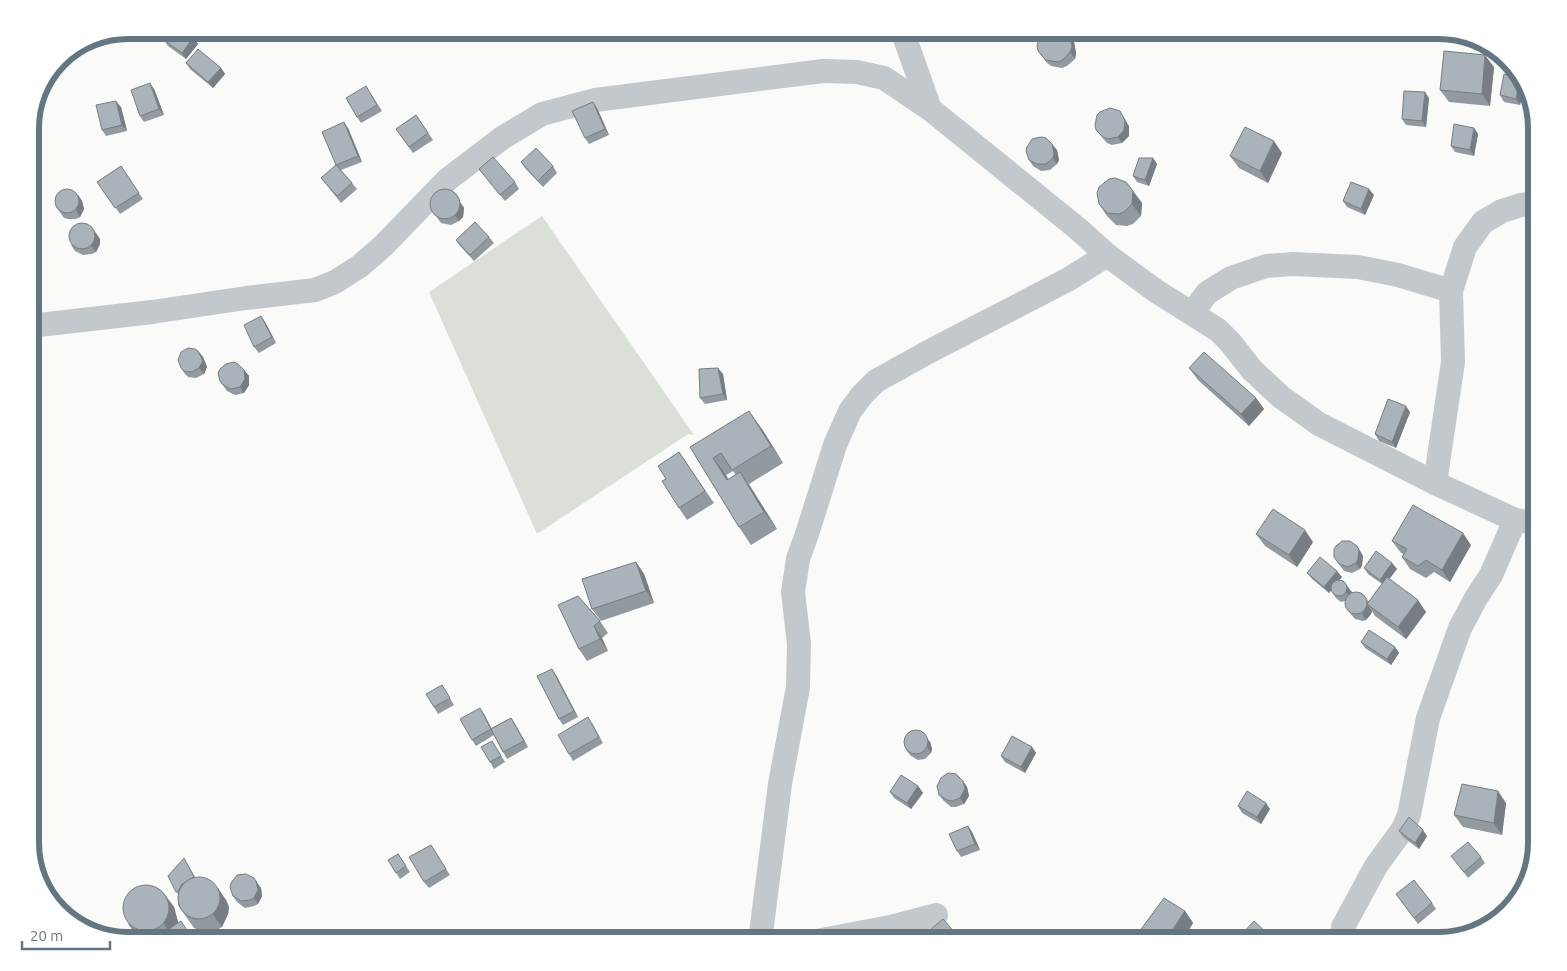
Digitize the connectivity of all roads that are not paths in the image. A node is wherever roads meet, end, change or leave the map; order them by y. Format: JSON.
{"nodes":[{"id":1,"x":905,"y":39,"type":"edge"},
{"id":2,"x":930,"y":109,"type":"junction"},
{"id":3,"x":1528,"y":205,"type":"edge"},
{"id":4,"x":1107,"y":255,"type":"junction"},
{"id":5,"x":1451,"y":291,"type":"junction"},
{"id":6,"x":1192,"y":313,"type":"junction"},
{"id":7,"x":39,"y":325,"type":"edge"},
{"id":8,"x":1436,"y":483,"type":"junction"},
{"id":9,"x":1526,"y":522,"type":"edge"},
{"id":10,"x":936,"y":915,"type":"dead end"},
{"id":11,"x":761,"y":932,"type":"edge"},
{"id":12,"x":864,"y":932,"type":"edge"},
{"id":13,"x":1343,"y":932,"type":"edge"}],
"edges":[{"from":1,"to":2,"type":"street"},
{"from":2,"to":4,"type":"street"},
{"from":2,"to":7,"type":"street"},
{"from":3,"to":5,"type":"street"},
{"from":4,"to":6,"type":"street"},
{"from":4,"to":11,"type":"street"},
{"from":5,"to":6,"type":"street"},
{"from":5,"to":8,"type":"street"},
{"from":6,"to":8,"type":"street"},
{"from":8,"to":9,"type":"street"},
{"from":9,"to":13,"type":"street"},
{"from":10,"to":12,"type":"street"}]}
